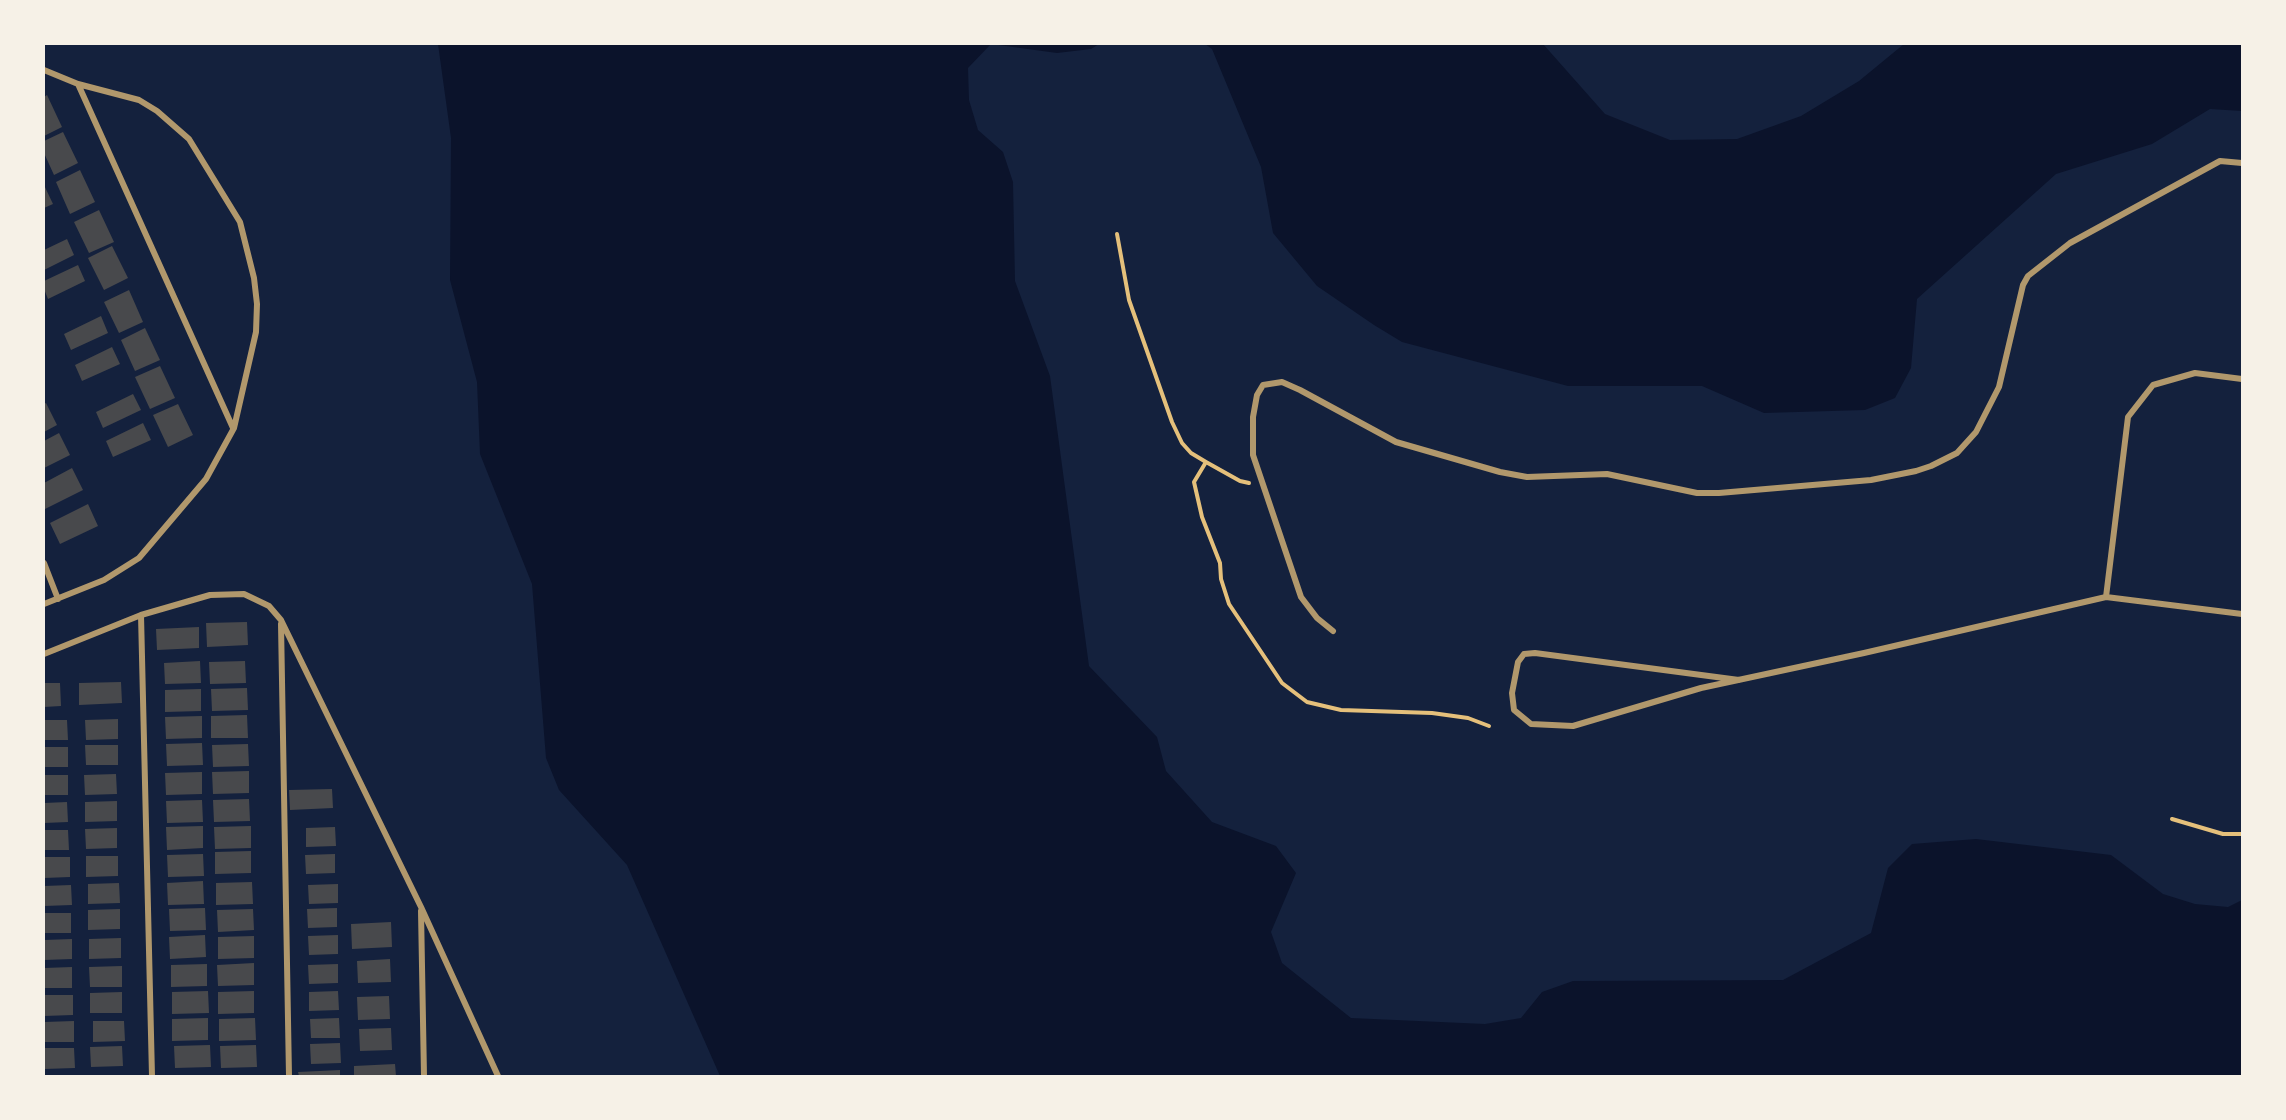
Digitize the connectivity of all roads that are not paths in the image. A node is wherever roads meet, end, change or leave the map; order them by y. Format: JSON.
{"nodes":[{"id":1,"x":44,"y":70,"type":"edge"},
{"id":2,"x":78,"y":84,"type":"junction"},
{"id":3,"x":2242,"y":163,"type":"edge"},
{"id":4,"x":2242,"y":379,"type":"edge"},
{"id":5,"x":234,"y":428,"type":"junction"},
{"id":6,"x":44,"y":563,"type":"edge"},
{"id":7,"x":2106,"y":597,"type":"junction"},
{"id":8,"x":58,"y":599,"type":"junction"},
{"id":9,"x":44,"y":604,"type":"edge"},
{"id":10,"x":2242,"y":614,"type":"edge"},
{"id":11,"x":141,"y":615,"type":"junction"},
{"id":12,"x":281,"y":620,"type":"junction"},
{"id":13,"x":1333,"y":631,"type":"dead end"},
{"id":14,"x":44,"y":654,"type":"edge"},
{"id":15,"x":1739,"y":680,"type":"junction"},
{"id":16,"x":421,"y":908,"type":"junction"},
{"id":17,"x":152,"y":1077,"type":"edge"},
{"id":18,"x":289,"y":1077,"type":"edge"},
{"id":19,"x":424,"y":1077,"type":"edge"},
{"id":20,"x":498,"y":1077,"type":"edge"}],
"edges":[{"from":1,"to":2,"type":"street"},
{"from":2,"to":5,"type":"street"},
{"from":2,"to":5,"type":"street"},
{"from":3,"to":13,"type":"street"},
{"from":4,"to":7,"type":"street"},
{"from":5,"to":8,"type":"street"},
{"from":6,"to":8,"type":"street"},
{"from":7,"to":10,"type":"street"},
{"from":7,"to":15,"type":"street"},
{"from":8,"to":9,"type":"street"},
{"from":11,"to":12,"type":"street"},
{"from":11,"to":14,"type":"street"},
{"from":11,"to":17,"type":"street"},
{"from":12,"to":16,"type":"street"},
{"from":12,"to":18,"type":"street"},
{"from":15,"to":15,"type":"street"},
{"from":16,"to":19,"type":"street"},
{"from":16,"to":20,"type":"street"}]}
